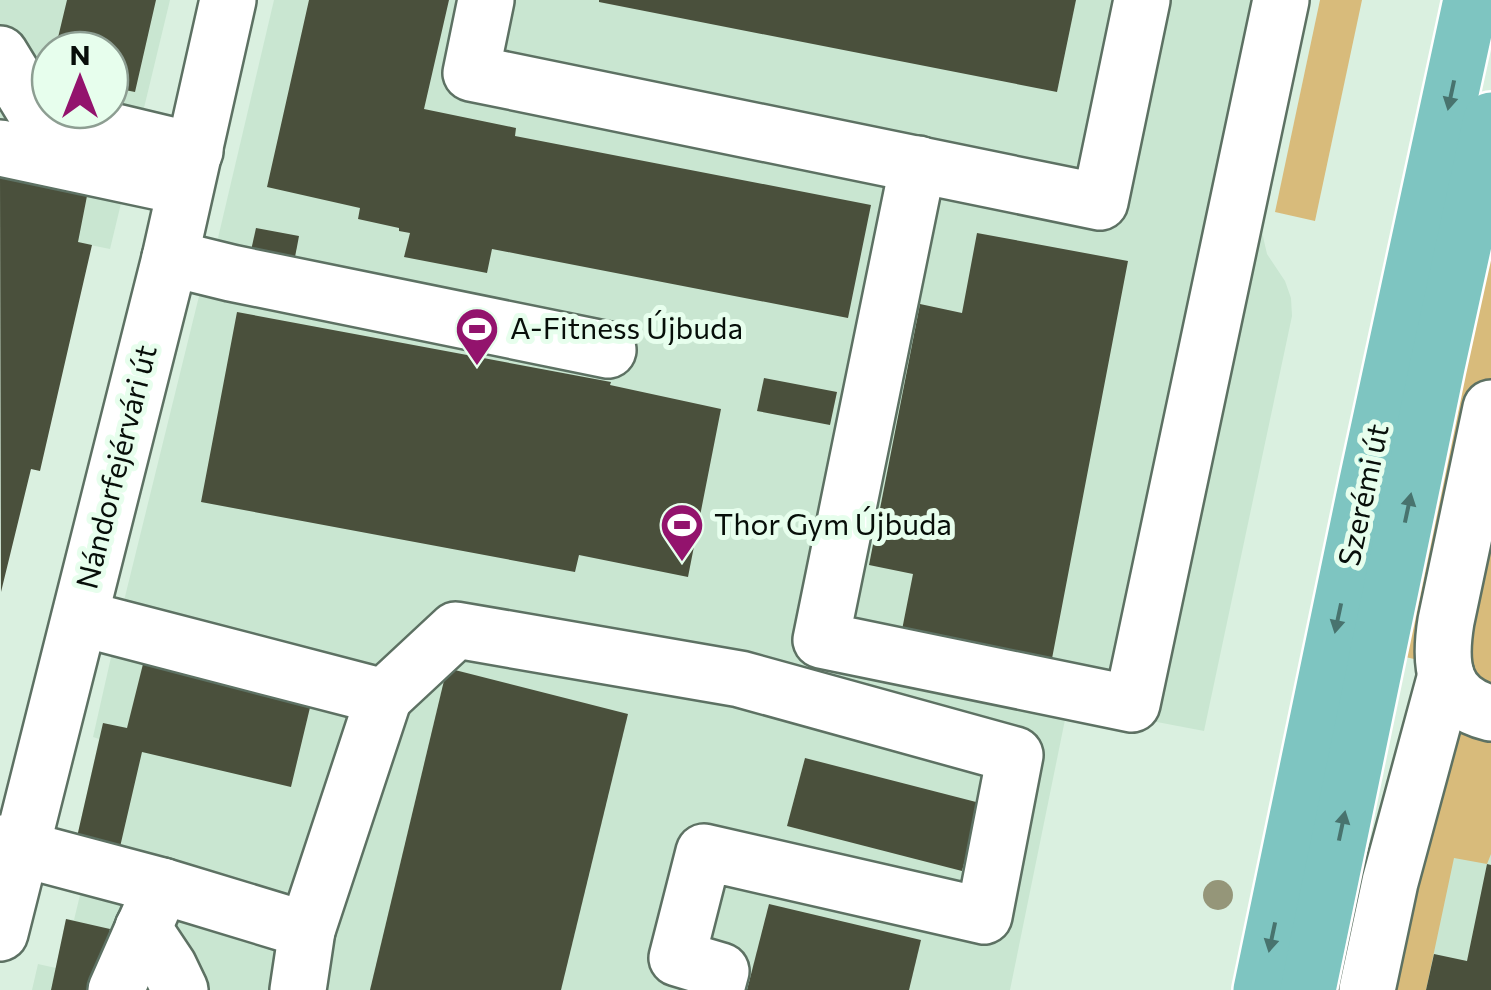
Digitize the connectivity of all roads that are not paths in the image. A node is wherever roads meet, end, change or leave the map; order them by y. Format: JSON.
{"nodes":[{"id":1,"x":228,"y":0,"type":"edge"},
{"id":2,"x":486,"y":0,"type":"edge"},
{"id":3,"x":1142,"y":0,"type":"edge"},
{"id":4,"x":1281,"y":0,"type":"edge"},
{"id":5,"x":1471,"y":0,"type":"edge"},
{"id":6,"x":0,"y":54,"type":"edge"},
{"id":7,"x":1491,"y":120,"type":"edge"},
{"id":8,"x":0,"y":148,"type":"edge"},
{"id":9,"x":918,"y":164,"type":"junction"},
{"id":10,"x":191,"y":169,"type":"junction"},
{"id":11,"x":170,"y":258,"type":"junction"},
{"id":12,"x":608,"y":350,"type":"dead end"},
{"id":13,"x":1491,"y":408,"type":"edge"},
{"id":14,"x":80,"y":618,"type":"junction"},
{"id":15,"x":1446,"y":675,"type":"junction"},
{"id":16,"x":384,"y":697,"type":"junction"},
{"id":17,"x":1491,"y":712,"type":"edge"},
{"id":18,"x":10,"y":845,"type":"edge"},
{"id":19,"x":153,"y":907,"type":"junction"},
{"id":20,"x":307,"y":930,"type":"junction"},
{"id":21,"x":0,"y":933,"type":"edge"},
{"id":22,"x":116,"y":990,"type":"edge"},
{"id":23,"x":180,"y":990,"type":"edge"},
{"id":24,"x":298,"y":990,"type":"edge"},
{"id":25,"x":716,"y":990,"type":"edge"},
{"id":26,"x":1261,"y":990,"type":"edge"},
{"id":27,"x":1308,"y":990,"type":"edge"},
{"id":28,"x":1368,"y":990,"type":"edge"}],
"edges":[{"from":1,"to":10,"type":"street","name":"Nándorfejérvári út"},
{"from":2,"to":9,"type":"street"},
{"from":3,"to":9,"type":"street"},
{"from":4,"to":9,"type":"street"},
{"from":5,"to":26,"type":"main road","name":"Szerémi út","one_way":true},
{"from":6,"to":10,"type":"street"},
{"from":27,"to":7,"type":"main road","name":"Szerémi út","one_way":true},
{"from":8,"to":10,"type":"street"},
{"from":10,"to":11,"type":"street","name":"Nándorfejérvári út"},
{"from":11,"to":12,"type":"street"},
{"from":11,"to":14,"type":"street","name":"Nándorfejérvári út"},
{"from":13,"to":15,"type":"street"},
{"from":14,"to":16,"type":"street"},
{"from":14,"to":18,"type":"street","name":"Nándorfejérvári út"},
{"from":15,"to":17,"type":"street"},
{"from":15,"to":28,"type":"street"},
{"from":16,"to":20,"type":"street"},
{"from":16,"to":25,"type":"street"},
{"from":18,"to":19,"type":"street"},
{"from":18,"to":21,"type":"street","name":"Nándorfejérvári út"},
{"from":19,"to":20,"type":"street"},
{"from":19,"to":22,"type":"street"},
{"from":19,"to":23,"type":"street"},
{"from":20,"to":24,"type":"street"}]}
